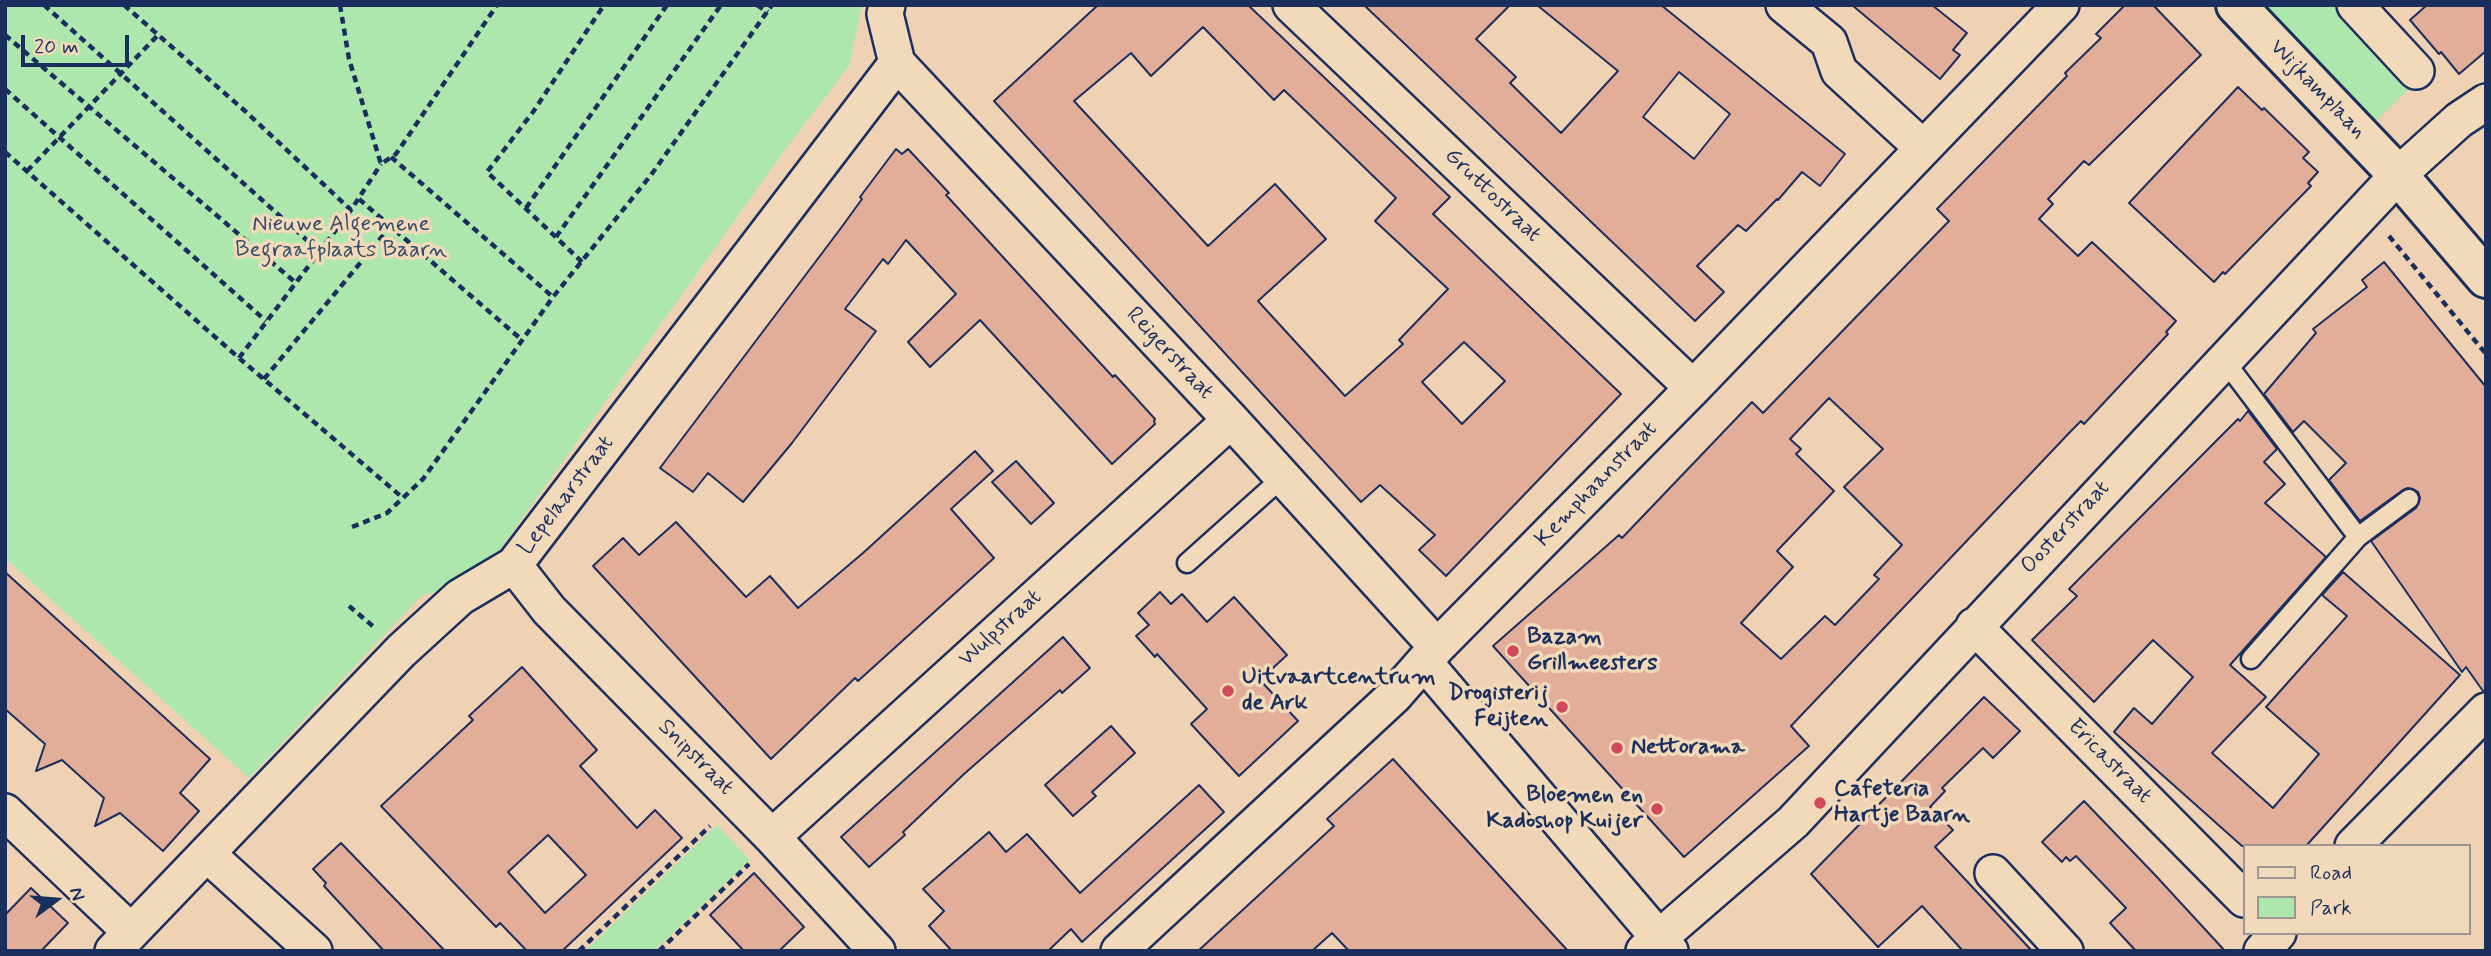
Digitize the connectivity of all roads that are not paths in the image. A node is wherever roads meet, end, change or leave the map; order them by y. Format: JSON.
{"nodes":[{"id":1,"x":887,"y":5,"type":"edge"},
{"id":2,"x":1291,"y":5,"type":"edge"},
{"id":3,"x":1784,"y":5,"type":"edge"},
{"id":4,"x":2061,"y":5,"type":"edge"},
{"id":5,"x":2236,"y":5,"type":"edge"},
{"id":6,"x":2355,"y":5,"type":"edge"},
{"id":7,"x":897,"y":63,"type":"junction"},
{"id":8,"x":2416,"y":71,"type":"dead end"},
{"id":9,"x":2486,"y":102,"type":"edge"},
{"id":10,"x":1923,"y":148,"type":"junction"},
{"id":11,"x":2398,"y":175,"type":"junction"},
{"id":12,"x":2486,"y":278,"type":"edge"},
{"id":13,"x":2224,"y":360,"type":"junction"},
{"id":14,"x":1693,"y":388,"type":"junction"},
{"id":15,"x":1231,"y":420,"type":"junction"},
{"id":16,"x":1283,"y":477,"type":"junction"},
{"id":17,"x":2409,"y":499,"type":"dead end"},
{"id":18,"x":2358,"y":537,"type":"junction"},
{"id":19,"x":1187,"y":563,"type":"dead end"},
{"id":20,"x":514,"y":565,"type":"junction"},
{"id":21,"x":1974,"y":626,"type":"junction"},
{"id":22,"x":1430,"y":655,"type":"junction"},
{"id":23,"x":2251,"y":659,"type":"dead end"},
{"id":24,"x":2486,"y":711,"type":"edge"},
{"id":25,"x":5,"y":812,"type":"edge"},
{"id":26,"x":772,"y":837,"type":"junction"},
{"id":27,"x":2355,"y":844,"type":"edge"},
{"id":28,"x":207,"y":854,"type":"junction"},
{"id":29,"x":1993,"y":873,"type":"dead end"},
{"id":30,"x":2242,"y":897,"type":"edge"},
{"id":31,"x":2276,"y":935,"type":"edge"},
{"id":32,"x":122,"y":941,"type":"edge"},
{"id":33,"x":1658,"y":946,"type":"edge"},
{"id":34,"x":314,"y":951,"type":"edge"},
{"id":35,"x":877,"y":951,"type":"edge"},
{"id":36,"x":1119,"y":951,"type":"edge"},
{"id":37,"x":2065,"y":951,"type":"edge"},
{"id":38,"x":2262,"y":951,"type":"edge"}],
"edges":[{"from":1,"to":7,"type":"street"},
{"from":2,"to":14,"type":"street","name":"Gruttostraat"},
{"from":3,"to":10,"type":"street"},
{"from":4,"to":10,"type":"street","name":"Kemphaanstraat"},
{"from":5,"to":11,"type":"street","name":"Wijkamplaan"},
{"from":6,"to":8,"type":"street"},
{"from":7,"to":15,"type":"street","name":"Reigerstraat"},
{"from":7,"to":20,"type":"street","name":"Lepelaarstraat"},
{"from":9,"to":11,"type":"street","name":"Oosterstraat"},
{"from":10,"to":14,"type":"street","name":"Kemphaanstraat"},
{"from":11,"to":12,"type":"street","name":"Wijkamplaan"},
{"from":11,"to":13,"type":"street","name":"Oosterstraat"},
{"from":13,"to":18,"type":"lane"},
{"from":13,"to":21,"type":"street","name":"Oosterstraat"},
{"from":14,"to":22,"type":"street","name":"Kemphaanstraat"},
{"from":15,"to":16,"type":"street","name":"Reigerstraat"},
{"from":15,"to":26,"type":"street","name":"Wulpstraat"},
{"from":16,"to":19,"type":"lane"},
{"from":16,"to":22,"type":"street","name":"Reigerstraat"},
{"from":17,"to":18,"type":"lane"},
{"from":18,"to":23,"type":"lane"},
{"from":20,"to":26,"type":"street","name":"Snipstraat"},
{"from":20,"to":28,"type":"street","name":"Lepelaarstraat"},
{"from":21,"to":30,"type":"street","name":"Ericastraat"},
{"from":21,"to":33,"type":"street","name":"Oosterstraat"},
{"from":22,"to":33,"type":"street","name":"Reigerstraat"},
{"from":22,"to":36,"type":"street","name":"Kemphaanstraat"},
{"from":24,"to":27,"type":"street"},
{"from":25,"to":32,"type":"street"},
{"from":26,"to":35,"type":"street","name":"Snipstraat"},
{"from":28,"to":32,"type":"street","name":"Lepelaarstraat"},
{"from":28,"to":34,"type":"street"},
{"from":29,"to":37,"type":"street"},
{"from":31,"to":38,"type":"street"}]}
